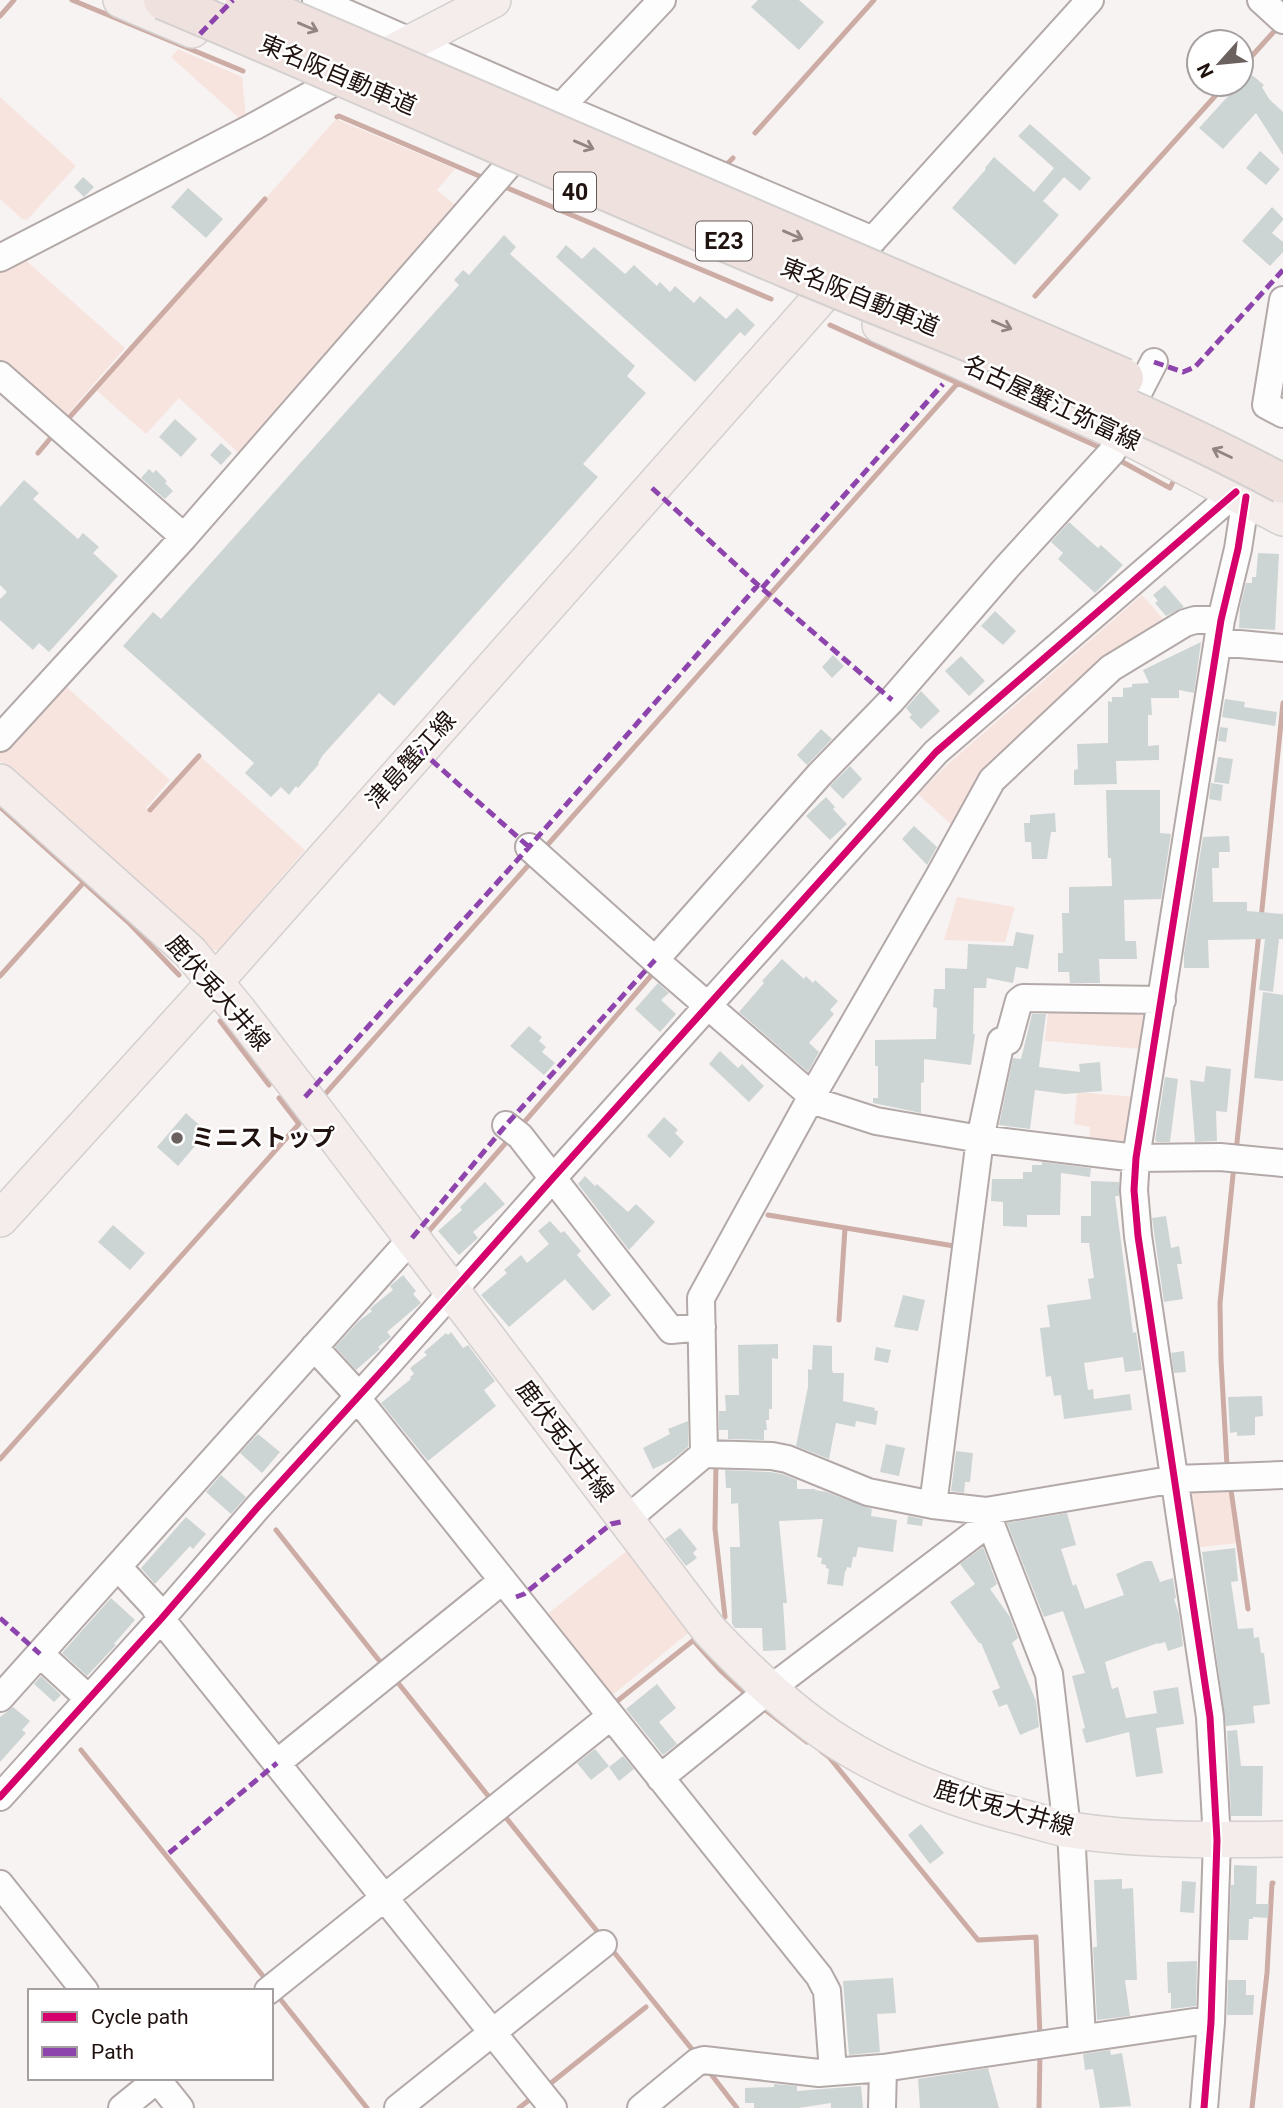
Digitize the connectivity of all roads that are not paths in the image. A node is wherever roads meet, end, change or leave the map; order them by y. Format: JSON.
{"nodes":[{"id":1,"x":121,"y":0,"type":"edge"},
{"id":2,"x":163,"y":0,"type":"edge"},
{"id":3,"x":245,"y":0,"type":"edge"},
{"id":4,"x":316,"y":0,"type":"edge"},
{"id":5,"x":493,"y":0,"type":"edge"},
{"id":6,"x":1090,"y":0,"type":"edge"},
{"id":7,"x":1261,"y":0,"type":"edge"},
{"id":8,"x":651,"y":4,"type":"edge"},
{"id":9,"x":1283,"y":20,"type":"edge"},
{"id":10,"x":411,"y":43,"type":"junction"},
{"id":11,"x":329,"y":85,"type":"junction"},
{"id":12,"x":561,"y":107,"type":"junction"},
{"id":13,"x":511,"y":164,"type":"junction"},
{"id":14,"x":873,"y":240,"type":"junction"},
{"id":15,"x":0,"y":258,"type":"edge"},
{"id":16,"x":820,"y":298,"type":"junction"},
{"id":17,"x":1283,"y":300,"type":"edge"},
{"id":18,"x":1154,"y":362,"type":"dead end"},
{"id":19,"x":0,"y":376,"type":"edge"},
{"id":20,"x":1283,"y":414,"type":"edge"},
{"id":21,"x":1118,"y":432,"type":"junction"},
{"id":22,"x":1283,"y":456,"type":"edge"},
{"id":23,"x":1283,"y":484,"type":"edge"},
{"id":24,"x":1241,"y":494,"type":"junction"},
{"id":25,"x":1283,"y":518,"type":"edge"},
{"id":26,"x":184,"y":537,"type":"junction"},
{"id":27,"x":1219,"y":631,"type":"junction"},
{"id":28,"x":1283,"y":648,"type":"edge"},
{"id":29,"x":0,"y":738,"type":"edge"},
{"id":30,"x":0,"y":782,"type":"edge"},
{"id":31,"x":534,"y":851,"type":"dead end"},
{"id":32,"x":662,"y":965,"type":"junction"},
{"id":33,"x":215,"y":982,"type":"junction"},
{"id":34,"x":1162,"y":1000,"type":"junction"},
{"id":35,"x":709,"y":1006,"type":"junction"},
{"id":36,"x":817,"y":1101,"type":"junction"},
{"id":37,"x":513,"y":1130,"type":"dead end"},
{"id":38,"x":980,"y":1139,"type":"junction"},
{"id":39,"x":1136,"y":1158,"type":"junction"},
{"id":40,"x":1283,"y":1163,"type":"edge"},
{"id":41,"x":553,"y":1178,"type":"junction"},
{"id":42,"x":0,"y":1218,"type":"edge"},
{"id":43,"x":412,"y":1238,"type":"junction"},
{"id":44,"x":452,"y":1290,"type":"junction"},
{"id":45,"x":702,"y":1327,"type":"junction"},
{"id":46,"x":318,"y":1352,"type":"junction"},
{"id":47,"x":358,"y":1397,"type":"junction"},
{"id":48,"x":712,"y":1454,"type":"junction"},
{"id":49,"x":1283,"y":1475,"type":"edge"},
{"id":50,"x":1176,"y":1479,"type":"junction"},
{"id":51,"x":933,"y":1505,"type":"junction"},
{"id":52,"x":988,"y":1516,"type":"junction"},
{"id":53,"x":625,"y":1521,"type":"junction"},
{"id":54,"x":122,"y":1571,"type":"junction"},
{"id":55,"x":502,"y":1581,"type":"junction"},
{"id":56,"x":161,"y":1619,"type":"junction"},
{"id":57,"x":45,"y":1658,"type":"junction"},
{"id":58,"x":770,"y":1689,"type":"junction"},
{"id":59,"x":0,"y":1698,"type":"edge"},
{"id":60,"x":88,"y":1698,"type":"junction"},
{"id":61,"x":611,"y":1716,"type":"junction"},
{"id":62,"x":277,"y":1763,"type":"junction"},
{"id":63,"x":660,"y":1778,"type":"junction"},
{"id":64,"x":0,"y":1797,"type":"edge"},
{"id":65,"x":1069,"y":1829,"type":"junction"},
{"id":66,"x":1283,"y":1839,"type":"edge"},
{"id":67,"x":1217,"y":1840,"type":"junction"},
{"id":68,"x":0,"y":1884,"type":"edge"},
{"id":69,"x":384,"y":1898,"type":"junction"},
{"id":70,"x":603,"y":1944,"type":"dead end"},
{"id":71,"x":83,"y":1989,"type":"edge"},
{"id":72,"x":270,"y":1989,"type":"edge"},
{"id":73,"x":1211,"y":2022,"type":"junction"},
{"id":74,"x":492,"y":2033,"type":"junction"},
{"id":75,"x":1083,"y":2038,"type":"junction"},
{"id":76,"x":883,"y":2068,"type":"junction"},
{"id":77,"x":833,"y":2072,"type":"junction"},
{"id":78,"x":156,"y":2080,"type":"edge"},
{"id":79,"x":158,"y":2080,"type":"edge"},
{"id":80,"x":122,"y":2108,"type":"edge"},
{"id":81,"x":180,"y":2108,"type":"edge"},
{"id":82,"x":398,"y":2108,"type":"edge"},
{"id":83,"x":553,"y":2108,"type":"edge"},
{"id":84,"x":641,"y":2108,"type":"edge"},
{"id":85,"x":882,"y":2108,"type":"edge"},
{"id":86,"x":1204,"y":2108,"type":"edge"}],
"edges":[{"from":1,"to":11,"type":"main road","name":"名古屋蟹江弥富線","number":"40"},
{"from":23,"to":2,"type":"highway","name":"東名阪自動車道","number":"E23","one_way":true,"bridge":true},
{"from":3,"to":22,"type":"highway","name":"東名阪自動車道","number":"E23","one_way":true,"bridge":true},
{"from":4,"to":10,"type":"street"},
{"from":5,"to":10,"type":"main road"},
{"from":6,"to":14,"type":"street"},
{"from":7,"to":9,"type":"street"},
{"from":8,"to":12,"type":"street"},
{"from":10,"to":11,"type":"main road"},
{"from":10,"to":12,"type":"street"},
{"from":11,"to":13,"type":"main road","name":"名古屋蟹江弥富線","number":"40"},
{"from":11,"to":15,"type":"street"},
{"from":12,"to":13,"type":"street"},
{"from":12,"to":14,"type":"street"},
{"from":13,"to":16,"type":"main road","name":"名古屋蟹江弥富線","number":"40"},
{"from":13,"to":26,"type":"street"},
{"from":14,"to":16,"type":"street"},
{"from":16,"to":21,"type":"main road","name":"名古屋蟹江弥富線","number":"40"},
{"from":16,"to":33,"type":"main road","name":"津島蟹江線"},
{"from":17,"to":20,"type":"street"},
{"from":18,"to":21,"type":"street"},
{"from":19,"to":26,"type":"street"},
{"from":21,"to":24,"type":"main road","name":"名古屋蟹江弥富線","number":"40"},
{"from":21,"to":32,"type":"street"},
{"from":24,"to":25,"type":"main road","name":"名古屋蟹江弥富線","number":"40"},
{"from":24,"to":27,"type":"street"},
{"from":24,"to":35,"type":"street"},
{"from":26,"to":29,"type":"street"},
{"from":27,"to":28,"type":"street"},
{"from":27,"to":34,"type":"street"},
{"from":27,"to":36,"type":"street"},
{"from":30,"to":33,"type":"main road","name":"鹿伏兎大井線"},
{"from":31,"to":32,"type":"street"},
{"from":32,"to":35,"type":"street"},
{"from":33,"to":42,"type":"main road","name":"津島蟹江線"},
{"from":33,"to":43,"type":"main road","name":"鹿伏兎大井線"},
{"from":34,"to":38,"type":"street"},
{"from":34,"to":39,"type":"street"},
{"from":35,"to":36,"type":"street"},
{"from":35,"to":41,"type":"street"},
{"from":36,"to":38,"type":"street"},
{"from":36,"to":45,"type":"street"},
{"from":37,"to":41,"type":"street"},
{"from":38,"to":39,"type":"street"},
{"from":38,"to":51,"type":"street"},
{"from":39,"to":40,"type":"street"},
{"from":39,"to":50,"type":"street"},
{"from":41,"to":44,"type":"street"},
{"from":41,"to":45,"type":"street"},
{"from":43,"to":44,"type":"main road","name":"鹿伏兎大井線"},
{"from":43,"to":46,"type":"street"},
{"from":44,"to":47,"type":"street"},
{"from":44,"to":53,"type":"main road","name":"鹿伏兎大井線"},
{"from":45,"to":48,"type":"street"},
{"from":46,"to":47,"type":"street"},
{"from":46,"to":54,"type":"street"},
{"from":47,"to":55,"type":"street"},
{"from":47,"to":56,"type":"street"},
{"from":48,"to":51,"type":"street"},
{"from":48,"to":53,"type":"street"},
{"from":49,"to":50,"type":"street"},
{"from":50,"to":52,"type":"street"},
{"from":50,"to":67,"type":"street"},
{"from":51,"to":52,"type":"street"},
{"from":52,"to":58,"type":"street"},
{"from":52,"to":65,"type":"street"},
{"from":53,"to":58,"type":"main road","name":"鹿伏兎大井線"},
{"from":54,"to":56,"type":"street"},
{"from":54,"to":57,"type":"street"},
{"from":55,"to":61,"type":"street"},
{"from":55,"to":62,"type":"street"},
{"from":56,"to":60,"type":"street"},
{"from":56,"to":62,"type":"street"},
{"from":57,"to":59,"type":"street"},
{"from":57,"to":60,"type":"street"},
{"from":58,"to":63,"type":"street"},
{"from":58,"to":65,"type":"main road","name":"鹿伏兎大井線"},
{"from":60,"to":64,"type":"street"},
{"from":61,"to":63,"type":"street"},
{"from":61,"to":69,"type":"street"},
{"from":62,"to":69,"type":"street"},
{"from":63,"to":77,"type":"street"},
{"from":65,"to":67,"type":"main road","name":"鹿伏兎大井線"},
{"from":65,"to":75,"type":"street"},
{"from":66,"to":67,"type":"main road","name":"鹿伏兎大井線"},
{"from":67,"to":73,"type":"street"},
{"from":68,"to":71,"type":"street"},
{"from":69,"to":72,"type":"street"},
{"from":69,"to":74,"type":"street"},
{"from":70,"to":74,"type":"street"},
{"from":73,"to":75,"type":"street"},
{"from":73,"to":86,"type":"street"},
{"from":74,"to":82,"type":"street"},
{"from":74,"to":83,"type":"street"},
{"from":75,"to":76,"type":"street"},
{"from":76,"to":77,"type":"street"},
{"from":76,"to":85,"type":"street"},
{"from":77,"to":84,"type":"street"},
{"from":78,"to":80,"type":"street"},
{"from":79,"to":81,"type":"street"}]}
